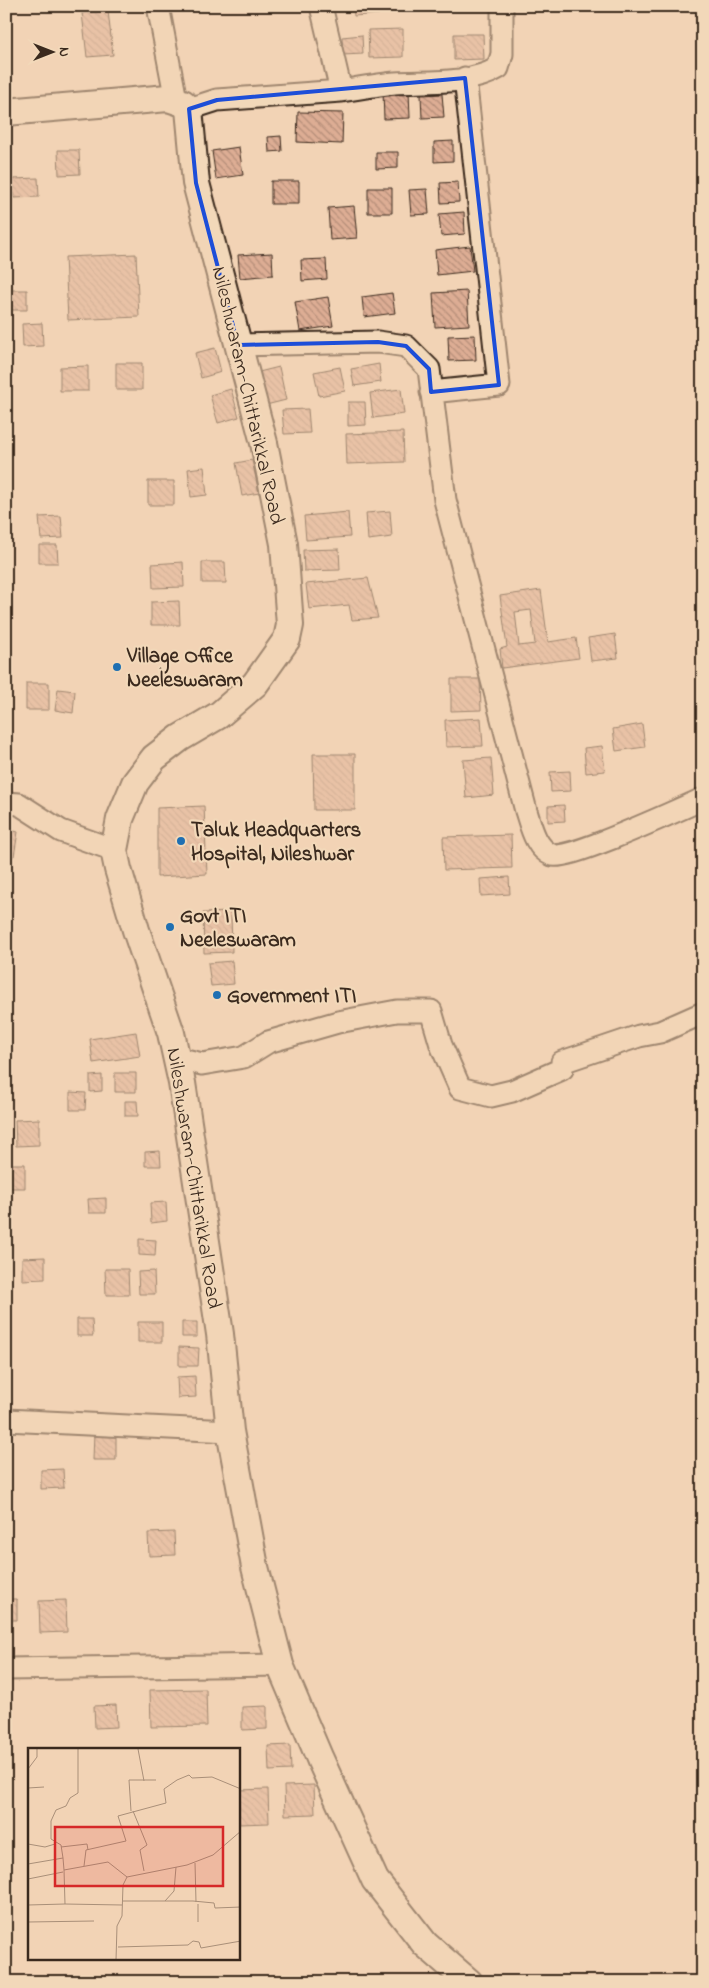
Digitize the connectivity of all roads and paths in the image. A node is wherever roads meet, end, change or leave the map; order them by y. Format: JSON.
{"nodes":[{"id":1,"x":158,"y":6,"type":"edge"},
{"id":2,"x":321,"y":6,"type":"edge"},
{"id":3,"x":502,"y":6,"type":"edge"},
{"id":4,"x":465,"y":78,"type":"junction"},
{"id":5,"x":341,"y":91,"type":"junction"},
{"id":6,"x":182,"y":104,"type":"junction"},
{"id":7,"x":6,"y":112,"type":"edge"},
{"id":8,"x":238,"y":345,"type":"junction"},
{"id":9,"x":431,"y":392,"type":"junction"},
{"id":10,"x":703,"y":799,"type":"edge"},
{"id":11,"x":6,"y":803,"type":"edge"},
{"id":12,"x":114,"y":850,"type":"junction"},
{"id":13,"x":703,"y":1012,"type":"edge"},
{"id":14,"x":177,"y":1058,"type":"junction"},
{"id":15,"x":6,"y":1420,"type":"edge"},
{"id":16,"x":230,"y":1431,"type":"junction"},
{"id":17,"x":280,"y":1665,"type":"junction"},
{"id":18,"x":6,"y":1669,"type":"edge"},
{"id":19,"x":469,"y":1982,"type":"edge"}],
"edges":[{"from":1,"to":6,"type":"street"},
{"from":2,"to":5,"type":"street"},
{"from":3,"to":4,"type":"street"},
{"from":4,"to":5,"type":"street"},
{"from":4,"to":9,"type":"street"},
{"from":5,"to":6,"type":"street"},
{"from":6,"to":7,"type":"main road"},
{"from":6,"to":8,"type":"main road","name":"Nileshwaram-Chittarikkal Road"},
{"from":8,"to":9,"type":"street"},
{"from":8,"to":12,"type":"main road","name":"Nileshwaram-Chittarikkal Road"},
{"from":9,"to":10,"type":"street"},
{"from":11,"to":12,"type":"street"},
{"from":12,"to":14,"type":"main road","name":"Nileshwaram-Chittarikkal Road"},
{"from":13,"to":14,"type":"street"},
{"from":14,"to":16,"type":"main road","name":"Nileshwaram-Chittarikkal Road"},
{"from":15,"to":16,"type":"street"},
{"from":16,"to":17,"type":"main road","name":"Nileshwaram-Chittarikkal Road"},
{"from":17,"to":18,"type":"street"},
{"from":17,"to":19,"type":"main road","name":"Nileshwaram-Chittarikkal Road"}]}
